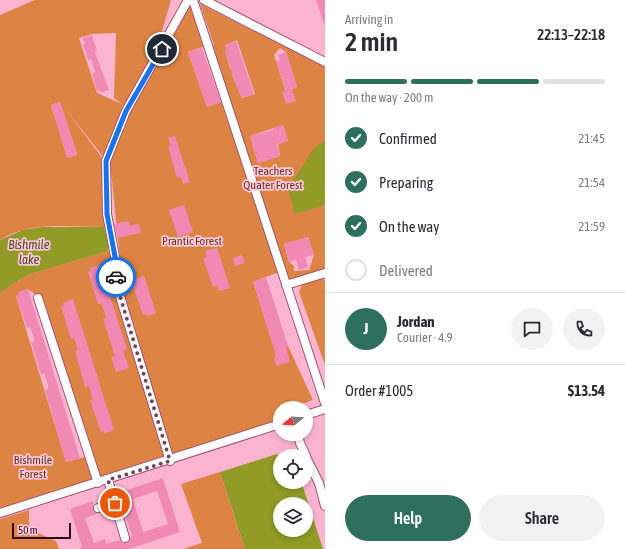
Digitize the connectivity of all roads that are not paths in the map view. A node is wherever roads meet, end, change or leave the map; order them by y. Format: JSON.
{"nodes":[{"id":1,"x":188,"y":0,"type":"edge"},
{"id":2,"x":193,"y":0,"type":"edge"},
{"id":3,"x":204,"y":0,"type":"edge"},
{"id":4,"x":325,"y":62,"type":"edge"},
{"id":5,"x":325,"y":273,"type":"edge"},
{"id":6,"x":286,"y":285,"type":"junction"},
{"id":7,"x":38,"y":298,"type":"dead end"},
{"id":8,"x":325,"y":402,"type":"edge"},
{"id":9,"x":325,"y":409,"type":"edge"},
{"id":10,"x":313,"y":413,"type":"edge"},
{"id":11,"x":273,"y":426,"type":"edge"},
{"id":12,"x":170,"y":461,"type":"junction"},
{"id":13,"x":313,"y":471,"type":"edge"},
{"id":14,"x":108,"y":480,"type":"junction"},
{"id":15,"x":98,"y":483,"type":"junction"},
{"id":16,"x":115,"y":503,"type":"junction"},
{"id":17,"x":325,"y":506,"type":"edge"},
{"id":18,"x":98,"y":508,"type":"dead end"},
{"id":19,"x":0,"y":513,"type":"edge"},
{"id":20,"x":125,"y":538,"type":"dead end"}],
"edges":[{"from":1,"to":12,"type":"street"},
{"from":2,"to":6,"type":"street"},
{"from":3,"to":4,"type":"street"},
{"from":5,"to":6,"type":"street"},
{"from":6,"to":8,"type":"street"},
{"from":7,"to":15,"type":"street"},
{"from":9,"to":10,"type":"street"},
{"from":11,"to":12,"type":"street"},
{"from":12,"to":14,"type":"street"},
{"from":13,"to":17,"type":"street"},
{"from":14,"to":15,"type":"street"},
{"from":14,"to":16,"type":"street"},
{"from":15,"to":19,"type":"street"},
{"from":16,"to":18,"type":"street"},
{"from":16,"to":20,"type":"street"}]}
